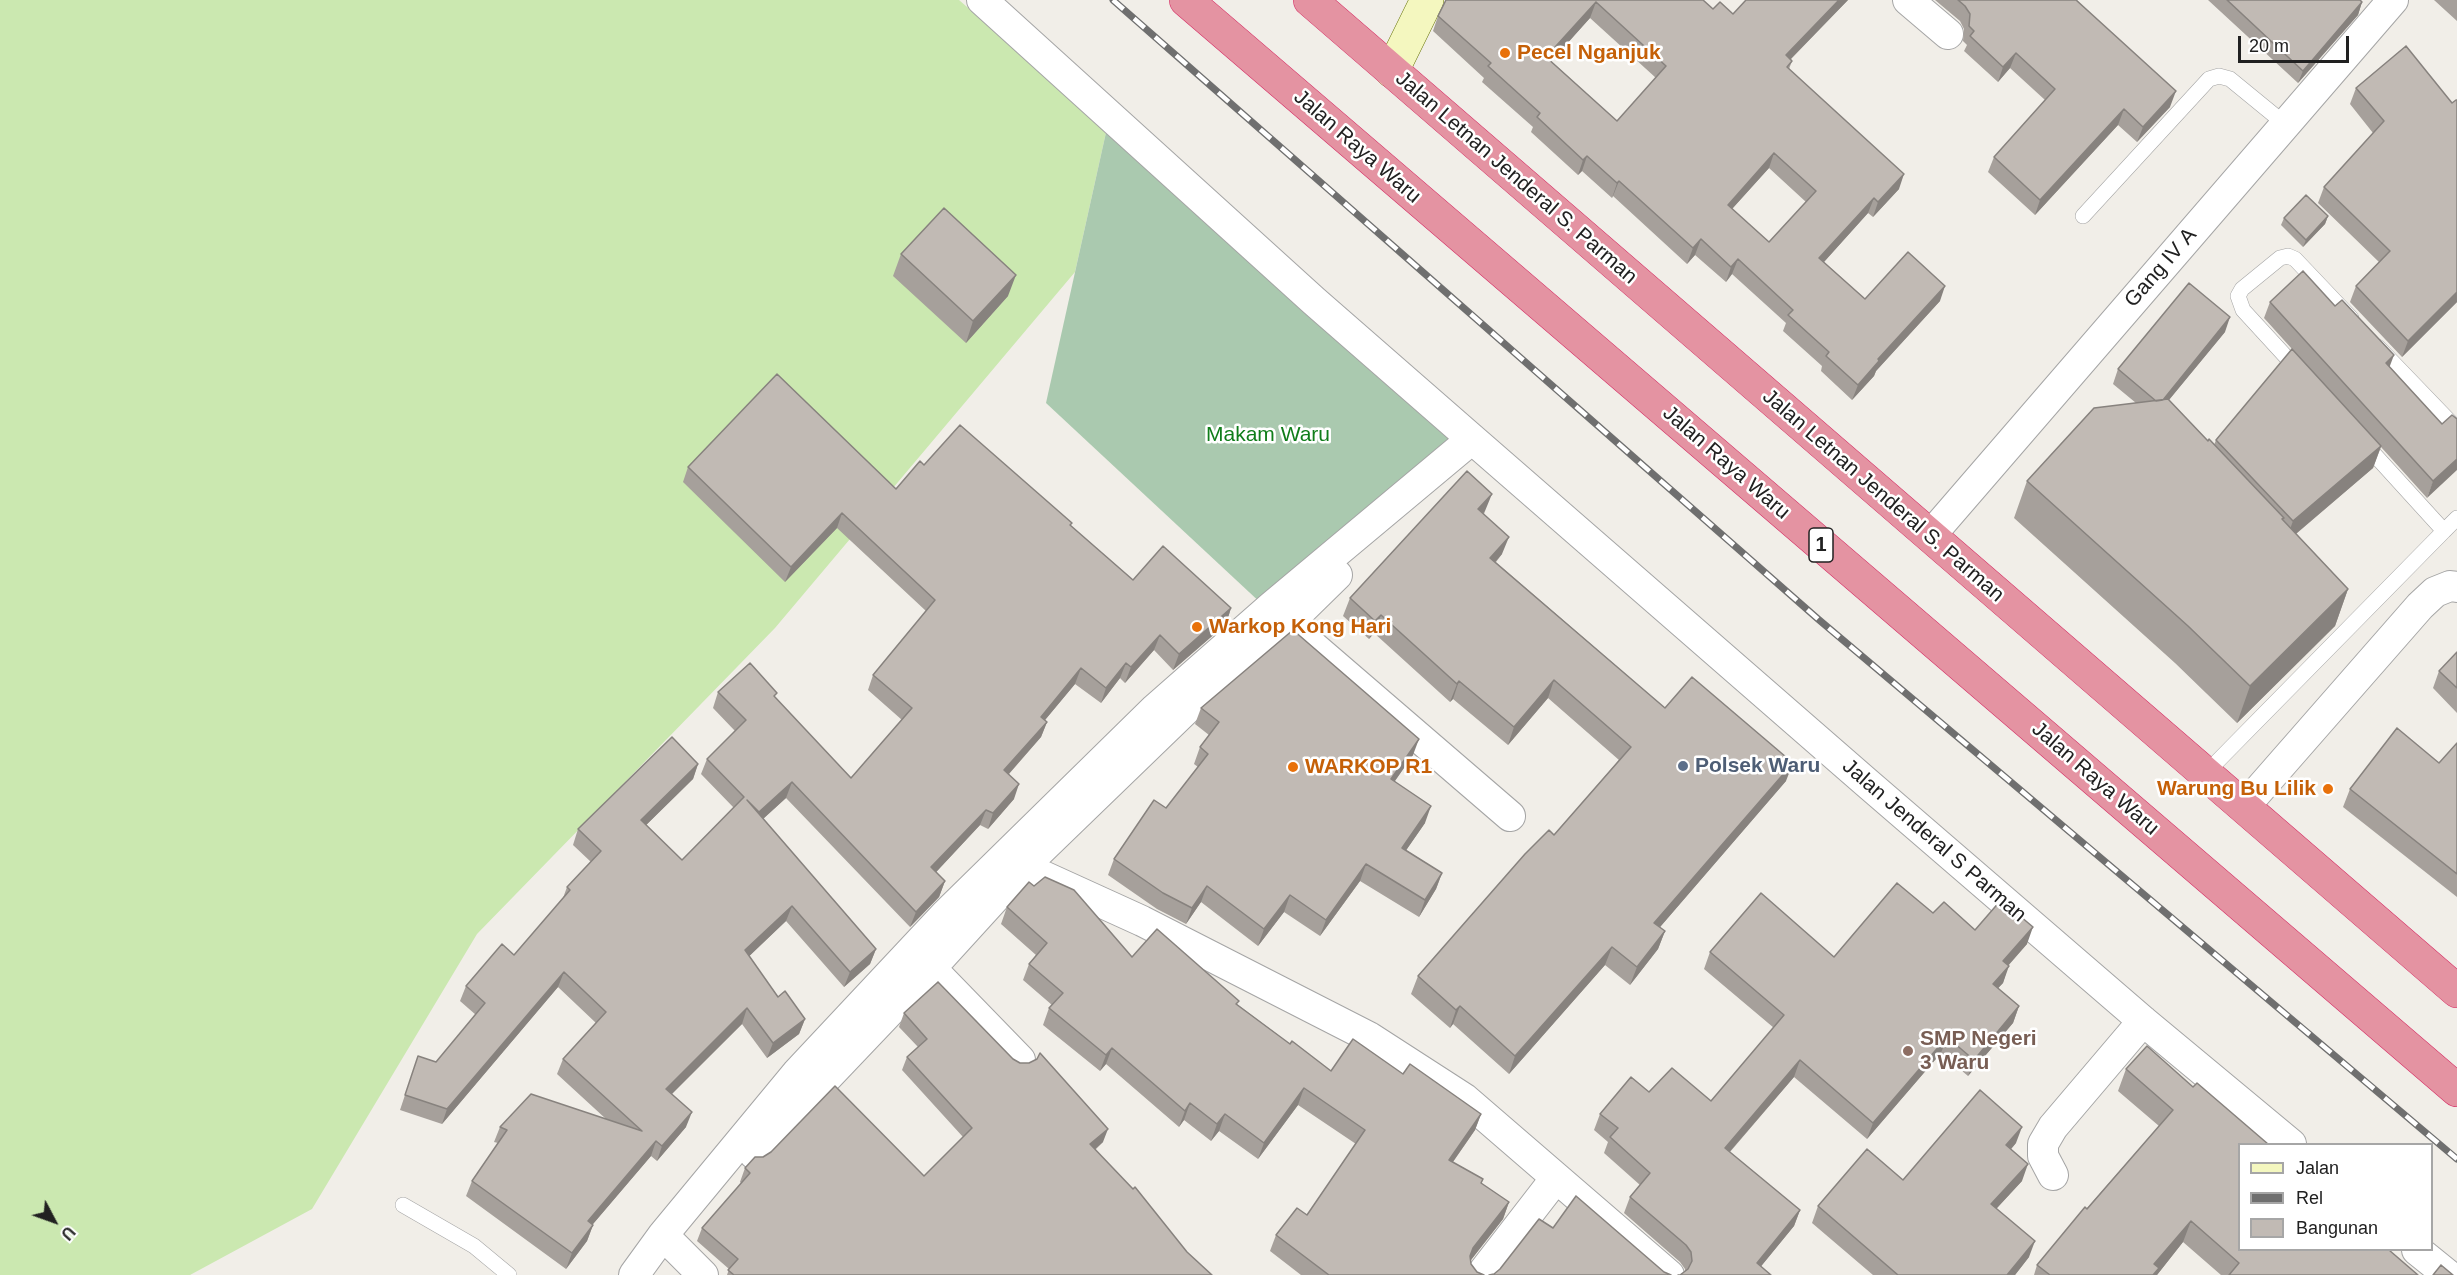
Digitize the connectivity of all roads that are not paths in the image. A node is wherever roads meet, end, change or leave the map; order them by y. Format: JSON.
{"nodes":[{"id":1,"x":982,"y":0,"type":"edge"},
{"id":2,"x":1185,"y":0,"type":"edge"},
{"id":3,"x":1310,"y":0,"type":"edge"},
{"id":4,"x":1427,"y":0,"type":"edge"},
{"id":5,"x":1908,"y":0,"type":"edge"},
{"id":6,"x":2393,"y":0,"type":"edge"},
{"id":7,"x":1948,"y":34,"type":"dead end"},
{"id":8,"x":1392,"y":71,"type":"junction"},
{"id":9,"x":2285,"y":124,"type":"junction"},
{"id":10,"x":2083,"y":216,"type":"dead end"},
{"id":11,"x":2307,"y":381,"type":"edge"},
{"id":12,"x":2457,"y":429,"type":"edge"},
{"id":13,"x":2356,"y":434,"type":"edge"},
{"id":14,"x":1474,"y":440,"type":"junction"},
{"id":15,"x":2457,"y":518,"type":"edge"},
{"id":16,"x":2444,"y":531,"type":"junction"},
{"id":17,"x":1930,"y":536,"type":"junction"},
{"id":18,"x":2457,"y":587,"type":"edge"},
{"id":19,"x":1279,"y":615,"type":"junction"},
{"id":20,"x":2205,"y":774,"type":"junction"},
{"id":21,"x":2244,"y":807,"type":"junction"},
{"id":22,"x":1510,"y":816,"type":"dead end"},
{"id":23,"x":1013,"y":862,"type":"junction"},
{"id":24,"x":922,"y":958,"type":"junction"},
{"id":25,"x":2457,"y":991,"type":"edge"},
{"id":26,"x":2143,"y":1021,"type":"junction"},
{"id":27,"x":1020,"y":1060,"type":"edge"},
{"id":28,"x":2457,"y":1090,"type":"edge"},
{"id":29,"x":2290,"y":1143,"type":"edge"},
{"id":30,"x":2053,"y":1175,"type":"dead end"},
{"id":31,"x":1556,"y":1178,"type":"junction"},
{"id":32,"x":402,"y":1206,"type":"dead end"},
{"id":33,"x":666,"y":1239,"type":"junction"},
{"id":34,"x":2418,"y":1251,"type":"edge"},
{"id":35,"x":509,"y":1275,"type":"edge"},
{"id":36,"x":634,"y":1275,"type":"edge"},
{"id":37,"x":703,"y":1275,"type":"edge"},
{"id":38,"x":1481,"y":1275,"type":"edge"},
{"id":39,"x":1669,"y":1275,"type":"edge"},
{"id":40,"x":2448,"y":1275,"type":"edge"}],
"edges":[{"from":1,"to":14,"type":"street","name":"Jalan Jenderal S Parman"},
{"from":2,"to":28,"type":"highway","name":"Jalan Raya Waru","number":"1"},
{"from":3,"to":8,"type":"highway","name":"Jalan Letnan Jenderal S. Parman"},
{"from":4,"to":8,"type":"street"},
{"from":5,"to":7,"type":"street"},
{"from":6,"to":9,"type":"street","name":"Gang IV A"},
{"from":8,"to":17,"type":"highway","name":"Jalan Letnan Jenderal S. Parman"},
{"from":9,"to":10,"type":"lane"},
{"from":9,"to":17,"type":"street","name":"Gang IV A"},
{"from":11,"to":12,"type":"lane"},
{"from":13,"to":16,"type":"lane"},
{"from":14,"to":19,"type":"street"},
{"from":14,"to":26,"type":"street","name":"Jalan Jenderal S Parman"},
{"from":15,"to":16,"type":"lane"},
{"from":16,"to":20,"type":"lane"},
{"from":17,"to":20,"type":"highway","name":"Jalan Letnan Jenderal S. Parman"},
{"from":18,"to":21,"type":"street"},
{"from":19,"to":22,"type":"street"},
{"from":19,"to":23,"type":"street"},
{"from":20,"to":21,"type":"highway","name":"Jalan Letnan Jenderal S. Parman"},
{"from":21,"to":25,"type":"highway","name":"Jalan Letnan Jenderal S. Parman"},
{"from":23,"to":24,"type":"street"},
{"from":23,"to":31,"type":"street"},
{"from":24,"to":27,"type":"street"},
{"from":24,"to":33,"type":"street"},
{"from":26,"to":29,"type":"street","name":"Jalan Jenderal S Parman"},
{"from":26,"to":30,"type":"street"},
{"from":31,"to":38,"type":"street"},
{"from":31,"to":39,"type":"street"},
{"from":32,"to":35,"type":"lane"},
{"from":33,"to":36,"type":"street"},
{"from":33,"to":37,"type":"street"},
{"from":34,"to":40,"type":"street"}]}
